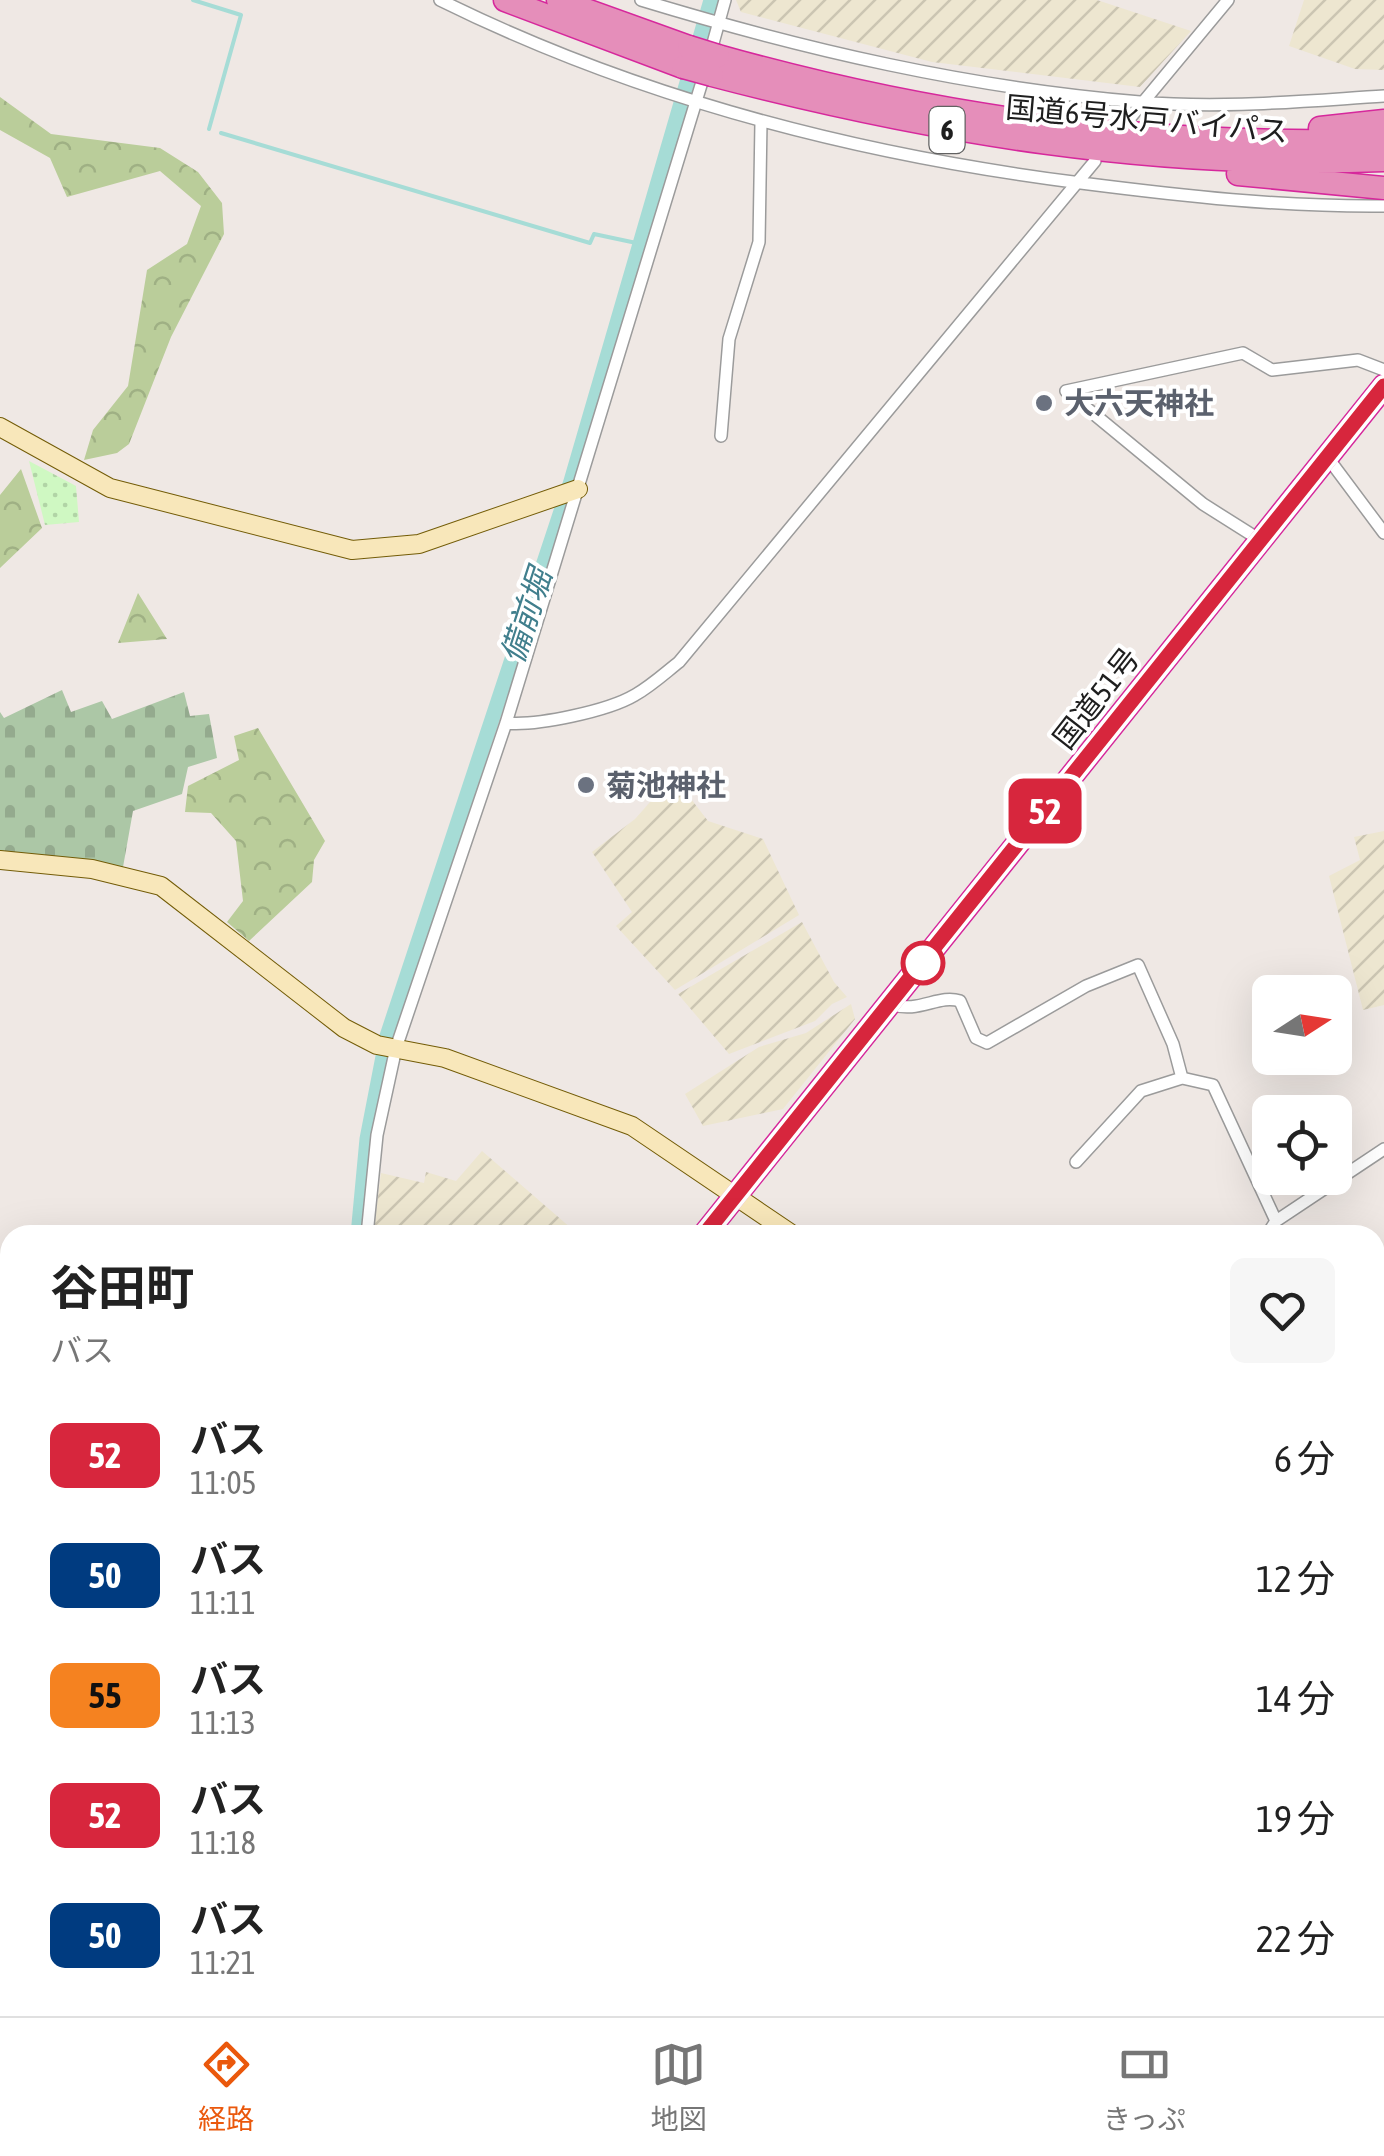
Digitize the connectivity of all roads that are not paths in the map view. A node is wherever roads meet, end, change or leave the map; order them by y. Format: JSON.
{"nodes":[{"id":1,"x":440,"y":0,"type":"edge"},
{"id":2,"x":505,"y":0,"type":"edge"},
{"id":3,"x":558,"y":0,"type":"edge"},
{"id":4,"x":641,"y":0,"type":"edge"},
{"id":5,"x":725,"y":0,"type":"edge"},
{"id":6,"x":1228,"y":0,"type":"edge"},
{"id":7,"x":715,"y":22,"type":"junction"},
{"id":8,"x":686,"y":57,"type":"junction"},
{"id":9,"x":715,"y":65,"type":"junction"},
{"id":10,"x":1384,"y":96,"type":"edge"},
{"id":11,"x":687,"y":100,"type":"junction"},
{"id":12,"x":1142,"y":102,"type":"junction"},
{"id":13,"x":1384,"y":121,"type":"edge"},
{"id":14,"x":761,"y":122,"type":"junction"},
{"id":15,"x":1124,"y":124,"type":"dead end"},
{"id":16,"x":1146,"y":135,"type":"junction"},
{"id":17,"x":1384,"y":140,"type":"edge"},
{"id":18,"x":1187,"y":158,"type":"junction"},
{"id":19,"x":1384,"y":160,"type":"edge"},
{"id":20,"x":1095,"y":161,"type":"dead end"},
{"id":21,"x":1078,"y":182,"type":"junction"},
{"id":22,"x":1384,"y":188,"type":"edge"},
{"id":23,"x":1384,"y":206,"type":"edge"},
{"id":24,"x":1384,"y":370,"type":"edge"},
{"id":25,"x":1384,"y":386,"type":"edge"},
{"id":26,"x":0,"y":427,"type":"edge"},
{"id":27,"x":721,"y":436,"type":"dead end"},
{"id":28,"x":1328,"y":458,"type":"junction"},
{"id":29,"x":568,"y":493,"type":"junction"},
{"id":30,"x":1384,"y":533,"type":"edge"},
{"id":31,"x":1262,"y":540,"type":"junction"},
{"id":32,"x":506,"y":722,"type":"junction"},
{"id":33,"x":0,"y":860,"type":"edge"},
{"id":34,"x":890,"y":1004,"type":"junction"},
{"id":35,"x":388,"y":1047,"type":"junction"},
{"id":36,"x":1182,"y":1078,"type":"junction"},
{"id":37,"x":1384,"y":1148,"type":"edge"},
{"id":38,"x":1076,"y":1162,"type":"dead end"},
{"id":39,"x":736,"y":1194,"type":"junction"},
{"id":40,"x":1276,"y":1221,"type":"junction"},
{"id":41,"x":368,"y":1225,"type":"edge"},
{"id":42,"x":712,"y":1225,"type":"edge"},
{"id":43,"x":779,"y":1225,"type":"edge"},
{"id":44,"x":1273,"y":1225,"type":"edge"}],
"edges":[{"from":1,"to":11,"type":"street"},
{"from":2,"to":8,"type":"highway","name":"国道6号水戸バイパス","number":"6"},
{"from":3,"to":8,"type":"highway","name":"国道6号水戸バイパス","number":"6"},
{"from":4,"to":7,"type":"street"},
{"from":5,"to":7,"type":"street"},
{"from":6,"to":12,"type":"street"},
{"from":7,"to":11,"type":"street"},
{"from":7,"to":12,"type":"street"},
{"from":8,"to":9,"type":"highway","name":"国道6号水戸バイパス","number":"6","bridge":true},
{"from":9,"to":16,"type":"highway","name":"国道6号水戸バイパス","number":"6"},
{"from":9,"to":18,"type":"highway","name":"国道6号水戸バイパス","number":"6"},
{"from":10,"to":12,"type":"street"},
{"from":11,"to":14,"type":"street"},
{"from":11,"to":29,"type":"street"},
{"from":12,"to":15,"type":"street"},
{"from":13,"to":16,"type":"highway"},
{"from":14,"to":21,"type":"street"},
{"from":14,"to":27,"type":"street"},
{"from":16,"to":17,"type":"highway","name":"国道6号水戸バイパス","number":"6"},
{"from":18,"to":19,"type":"highway","name":"国道6号水戸バイパス","number":"6"},
{"from":18,"to":22,"type":"highway"},
{"from":20,"to":21,"type":"street"},
{"from":21,"to":23,"type":"street"},
{"from":21,"to":32,"type":"street"},
{"from":24,"to":31,"type":"street"},
{"from":25,"to":28,"type":"highway","name":"国道51号"},
{"from":26,"to":29,"type":"street"},
{"from":28,"to":30,"type":"street"},
{"from":28,"to":31,"type":"highway","name":"国道51号"},
{"from":29,"to":32,"type":"street"},
{"from":31,"to":34,"type":"highway","name":"国道51号"},
{"from":32,"to":35,"type":"street"},
{"from":33,"to":35,"type":"street"},
{"from":34,"to":36,"type":"street"},
{"from":34,"to":39,"type":"highway","name":"国道51号"},
{"from":35,"to":39,"type":"street"},
{"from":35,"to":41,"type":"street"},
{"from":36,"to":38,"type":"street"},
{"from":36,"to":40,"type":"street"},
{"from":37,"to":40,"type":"street"},
{"from":39,"to":42,"type":"highway","name":"国道51号"},
{"from":39,"to":43,"type":"street"},
{"from":40,"to":44,"type":"street"}]}
